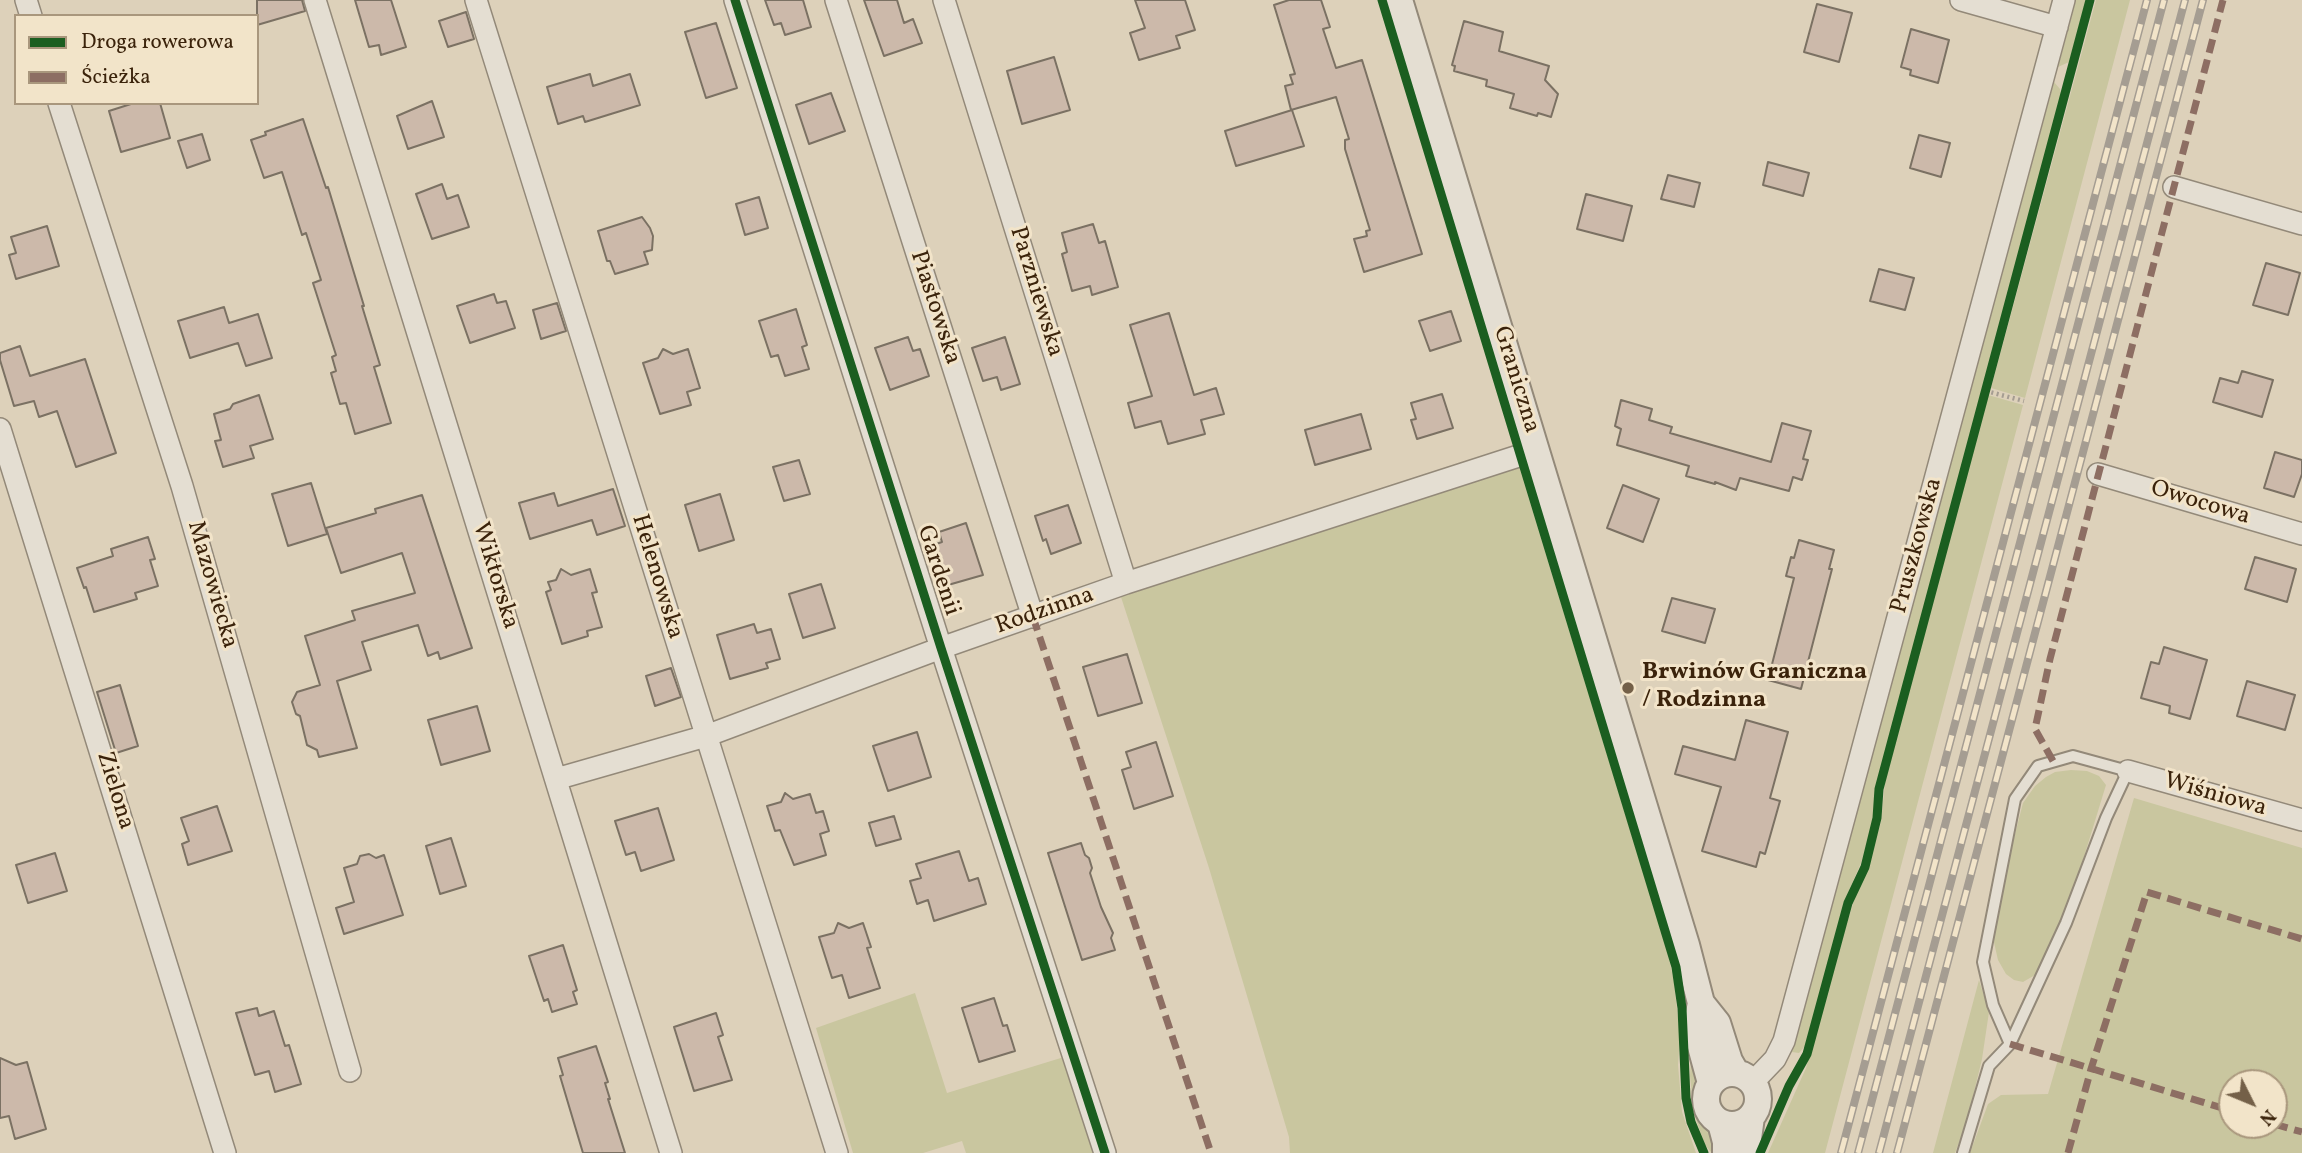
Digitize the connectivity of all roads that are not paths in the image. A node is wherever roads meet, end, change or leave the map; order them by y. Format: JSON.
{"nodes":[{"id":1,"x":315,"y":0,"type":"edge"},
{"id":2,"x":476,"y":0,"type":"edge"},
{"id":3,"x":735,"y":0,"type":"edge"},
{"id":4,"x":836,"y":0,"type":"edge"},
{"id":5,"x":943,"y":0,"type":"edge"},
{"id":6,"x":1399,"y":0,"type":"edge"},
{"id":7,"x":1961,"y":0,"type":"edge"},
{"id":8,"x":2064,"y":0,"type":"edge"},
{"id":9,"x":2057,"y":27,"type":"junction"},
{"id":10,"x":60,"y":105,"type":"edge"},
{"id":11,"x":2175,"y":187,"type":"dead end"},
{"id":12,"x":2302,"y":224,"type":"edge"},
{"id":13,"x":0,"y":429,"type":"edge"},
{"id":14,"x":1536,"y":450,"type":"junction"},
{"id":15,"x":2098,"y":474,"type":"dead end"},
{"id":16,"x":2302,"y":534,"type":"edge"},
{"id":17,"x":1126,"y":583,"type":"junction"},
{"id":18,"x":1033,"y":617,"type":"junction"},
{"id":19,"x":941,"y":648,"type":"junction"},
{"id":20,"x":706,"y":736,"type":"junction"},
{"id":21,"x":2129,"y":771,"type":"junction"},
{"id":22,"x":556,"y":779,"type":"junction"},
{"id":23,"x":2302,"y":820,"type":"edge"},
{"id":24,"x":1701,"y":1003,"type":"junction"},
{"id":25,"x":2010,"y":1044,"type":"junction"},
{"id":26,"x":350,"y":1071,"type":"dead end"},
{"id":27,"x":1744,"y":1077,"type":"junction"},
{"id":28,"x":1711,"y":1083,"type":"junction"},
{"id":29,"x":1751,"y":1117,"type":"junction"},
{"id":30,"x":1721,"y":1123,"type":"junction"},
{"id":31,"x":225,"y":1153,"type":"edge"},
{"id":32,"x":671,"y":1153,"type":"edge"},
{"id":33,"x":837,"y":1153,"type":"edge"},
{"id":34,"x":1105,"y":1153,"type":"edge"},
{"id":35,"x":1727,"y":1153,"type":"edge"},
{"id":36,"x":1746,"y":1153,"type":"edge"},
{"id":37,"x":1963,"y":1153,"type":"edge"}],
"edges":[{"from":1,"to":22,"type":"street","name":"Wiktorska"},
{"from":2,"to":20,"type":"street","name":"Helenowska"},
{"from":3,"to":19,"type":"street","name":"Gardenii"},
{"from":4,"to":18,"type":"street","name":"Piastowska"},
{"from":5,"to":17,"type":"street","name":"Parzniewska"},
{"from":6,"to":14,"type":"street","name":"Graniczna"},
{"from":7,"to":9,"type":"street"},
{"from":8,"to":9,"type":"street","name":"Pruszkowska"},
{"from":9,"to":27,"type":"street","name":"Pruszkowska"},
{"from":10,"to":26,"type":"street","name":"Mazowiecka"},
{"from":11,"to":12,"type":"street"},
{"from":13,"to":31,"type":"street","name":"Zielona"},
{"from":14,"to":17,"type":"street","name":"Rodzinna"},
{"from":14,"to":24,"type":"street","name":"Graniczna"},
{"from":15,"to":16,"type":"street","name":"Owocowa"},
{"from":17,"to":18,"type":"street","name":"Rodzinna"},
{"from":18,"to":19,"type":"street","name":"Rodzinna"},
{"from":19,"to":20,"type":"street","name":"Rodzinna"},
{"from":19,"to":34,"type":"street","name":"Gardenii"},
{"from":20,"to":22,"type":"street","name":"Rodzinna"},
{"from":20,"to":33,"type":"street","name":"Helenowska"},
{"from":21,"to":23,"type":"street","name":"Wiśniowa"},
{"from":21,"to":25,"type":"lane"},
{"from":21,"to":25,"type":"lane"},
{"from":22,"to":32,"type":"street","name":"Wiktorska"},
{"from":24,"to":27,"type":"street","name":"Graniczna"},
{"from":24,"to":28,"type":"street","name":"Graniczna"},
{"from":25,"to":37,"type":"lane"},
{"from":27,"to":28,"type":"street"},
{"from":27,"to":29,"type":"street"},
{"from":28,"to":30,"type":"street"},
{"from":29,"to":30,"type":"street"},
{"from":29,"to":36,"type":"street"},
{"from":30,"to":35,"type":"street"}]}
